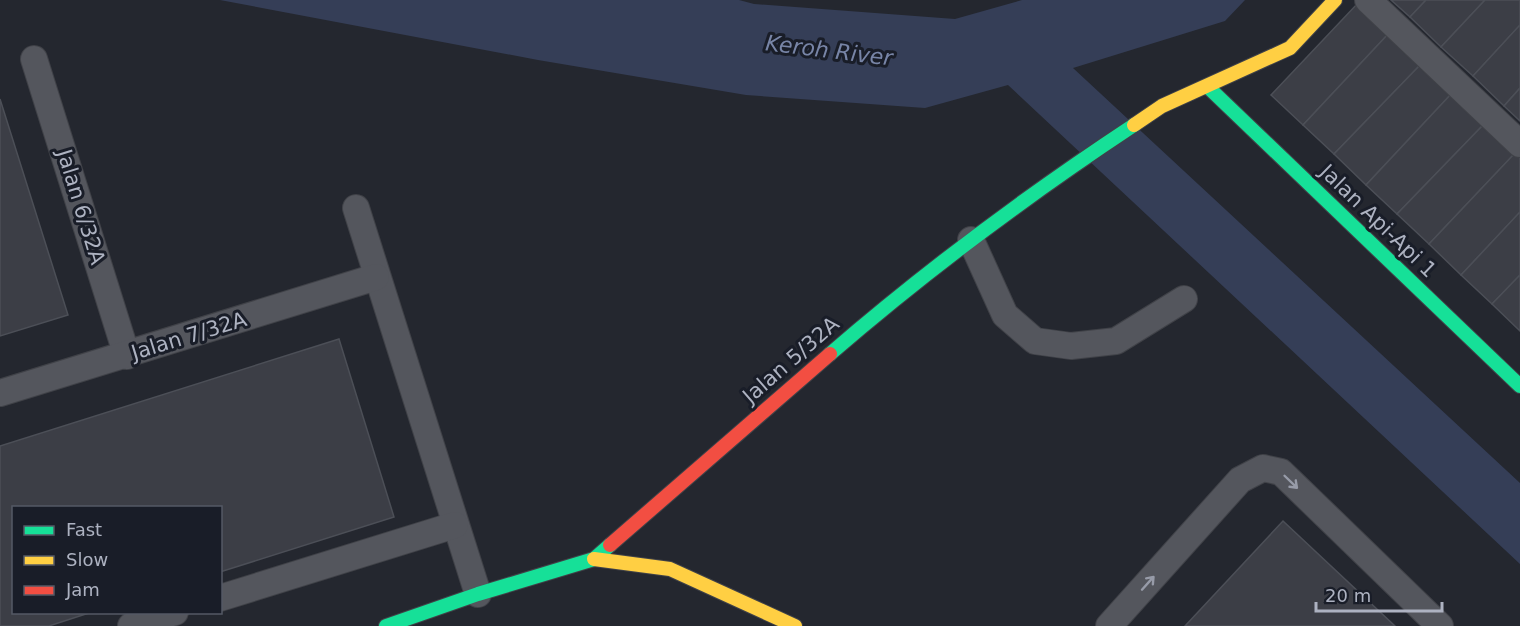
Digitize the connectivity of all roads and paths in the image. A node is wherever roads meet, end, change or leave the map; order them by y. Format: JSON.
{"nodes":[{"id":1,"x":1335,"y":0,"type":"edge"},
{"id":2,"x":1368,"y":0,"type":"edge"},
{"id":3,"x":34,"y":59,"type":"dead end"},
{"id":4,"x":1208,"y":87,"type":"junction"},
{"id":5,"x":1520,"y":144,"type":"edge"},
{"id":6,"x":356,"y":208,"type":"dead end"},
{"id":7,"x":971,"y":240,"type":"junction"},
{"id":8,"x":376,"y":277,"type":"junction"},
{"id":9,"x":1184,"y":299,"type":"dead end"},
{"id":10,"x":128,"y":356,"type":"junction"},
{"id":11,"x":1520,"y":386,"type":"edge"},
{"id":12,"x":0,"y":393,"type":"edge"},
{"id":13,"x":455,"y":525,"type":"junction"},
{"id":14,"x":594,"y":559,"type":"junction"},
{"id":15,"x":478,"y":594,"type":"junction"},
{"id":16,"x":222,"y":597,"type":"edge"},
{"id":17,"x":169,"y":614,"type":"edge"},
{"id":18,"x":131,"y":626,"type":"edge"},
{"id":19,"x":386,"y":626,"type":"edge"},
{"id":20,"x":795,"y":626,"type":"edge"},
{"id":21,"x":1109,"y":626,"type":"edge"},
{"id":22,"x":1440,"y":626,"type":"edge"}],
"edges":[{"from":1,"to":4,"type":"street","name":"Jalan 5/32A"},
{"from":2,"to":5,"type":"lane"},
{"from":3,"to":10,"type":"lane","name":"Jalan 6/32A"},
{"from":4,"to":7,"type":"street","name":"Jalan 5/32A"},
{"from":4,"to":11,"type":"street","name":"Jalan Api-Api 1"},
{"from":6,"to":8,"type":"lane"},
{"from":7,"to":9,"type":"lane"},
{"from":7,"to":14,"type":"street","name":"Jalan 5/32A"},
{"from":8,"to":10,"type":"lane","name":"Jalan 7/32A"},
{"from":8,"to":13,"type":"lane"},
{"from":10,"to":12,"type":"lane","name":"Jalan 7/32A"},
{"from":13,"to":15,"type":"lane"},
{"from":13,"to":16,"type":"lane"},
{"from":14,"to":15,"type":"street","name":"Jalan 5/32A"},
{"from":14,"to":20,"type":"street"},
{"from":15,"to":19,"type":"street","name":"Jalan 5/32A"},
{"from":17,"to":18,"type":"lane"},
{"from":21,"to":22,"type":"lane","one_way":true}]}
